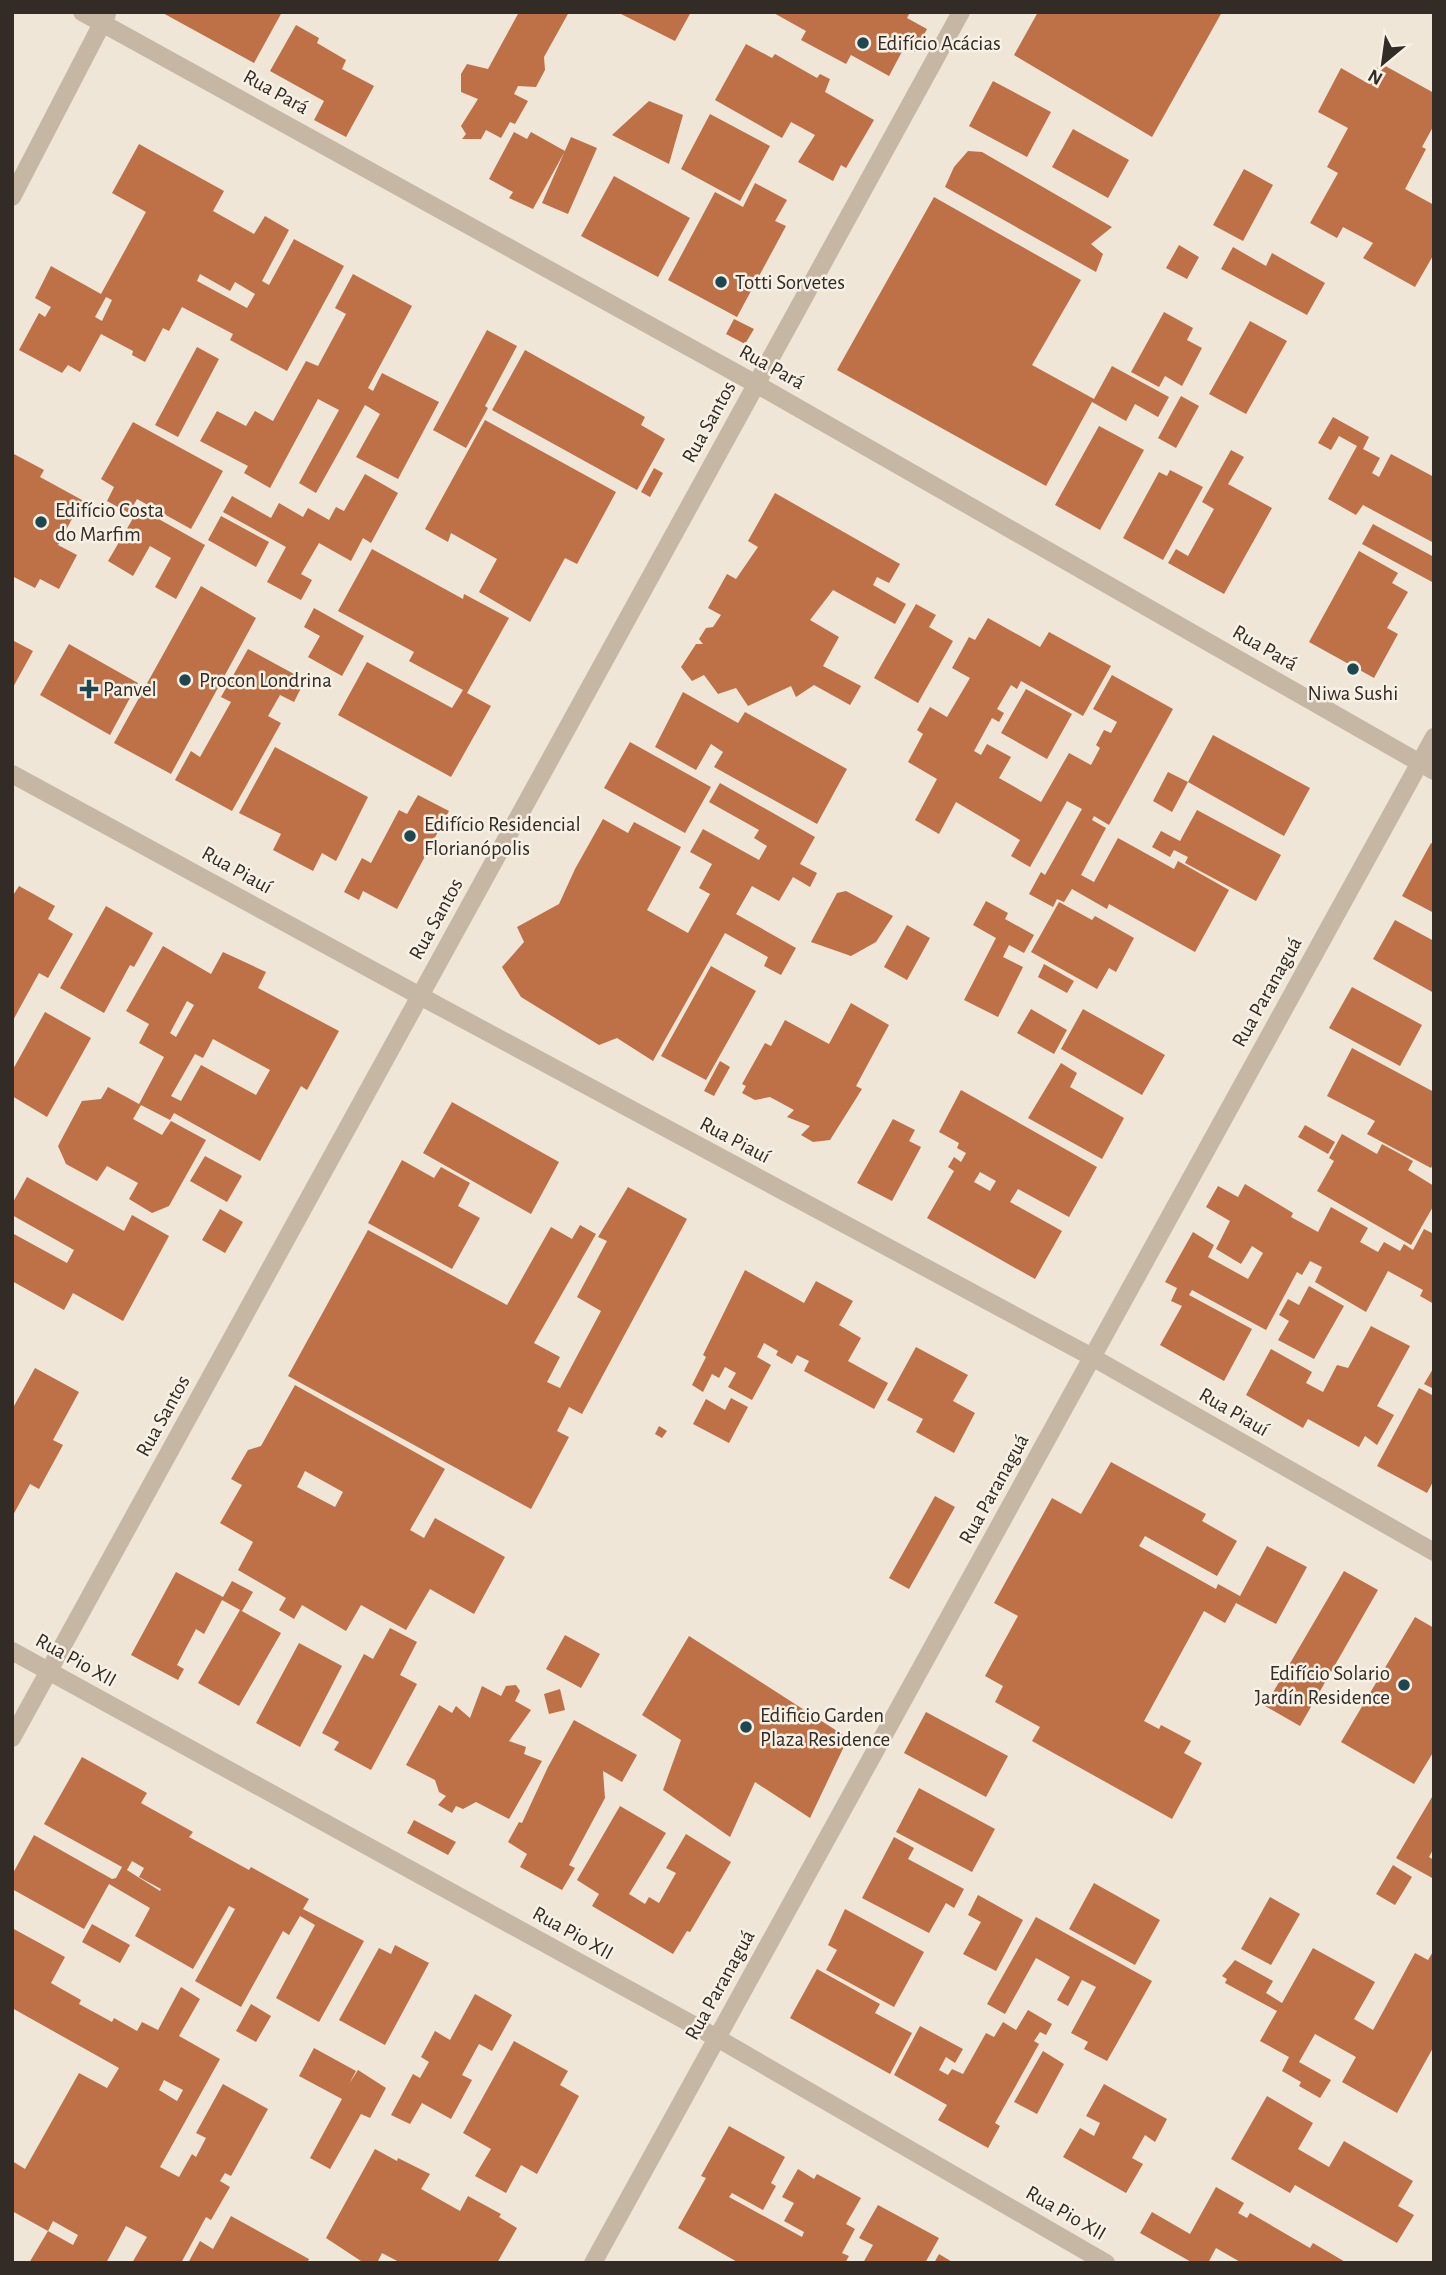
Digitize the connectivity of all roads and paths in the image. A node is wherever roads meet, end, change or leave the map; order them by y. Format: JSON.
{"nodes":[{"id":1,"x":82,"y":12,"type":"edge"},
{"id":2,"x":961,"y":12,"type":"edge"},
{"id":3,"x":105,"y":17,"type":"edge"},
{"id":4,"x":12,"y":197,"type":"edge"},
{"id":5,"x":756,"y":384,"type":"junction"},
{"id":6,"x":1434,"y":737,"type":"edge"},
{"id":7,"x":1427,"y":766,"type":"edge"},
{"id":8,"x":12,"y":774,"type":"edge"},
{"id":9,"x":419,"y":996,"type":"junction"},
{"id":10,"x":1092,"y":1357,"type":"junction"},
{"id":11,"x":1434,"y":1552,"type":"edge"},
{"id":12,"x":12,"y":1651,"type":"edge"},
{"id":13,"x":49,"y":1671,"type":"junction"},
{"id":14,"x":12,"y":1738,"type":"edge"},
{"id":15,"x":717,"y":2038,"type":"junction"},
{"id":16,"x":593,"y":2263,"type":"edge"},
{"id":17,"x":1106,"y":2263,"type":"edge"}],
"edges":[{"from":1,"to":3,"type":"street","name":"Rua Pará"},
{"from":2,"to":5,"type":"street","name":"Rua Santos"},
{"from":3,"to":4,"type":"street"},
{"from":3,"to":5,"type":"street","name":"Rua Pará"},
{"from":5,"to":7,"type":"street","name":"Rua Pará"},
{"from":5,"to":9,"type":"street","name":"Rua Santos"},
{"from":6,"to":7,"type":"street","name":"Rua Paranaguá"},
{"from":7,"to":10,"type":"street","name":"Rua Paranaguá"},
{"from":8,"to":9,"type":"street","name":"Rua Piauí"},
{"from":9,"to":10,"type":"street","name":"Rua Piauí"},
{"from":9,"to":13,"type":"street","name":"Rua Santos"},
{"from":10,"to":11,"type":"street","name":"Rua Piauí"},
{"from":10,"to":15,"type":"street","name":"Rua Paranaguá"},
{"from":12,"to":13,"type":"street","name":"Rua Pio XII"},
{"from":13,"to":14,"type":"street","name":"Rua Santos"},
{"from":13,"to":15,"type":"street","name":"Rua Pio XII"},
{"from":15,"to":16,"type":"street","name":"Rua Paranaguá"},
{"from":15,"to":17,"type":"street","name":"Rua Pio XII"}]}
